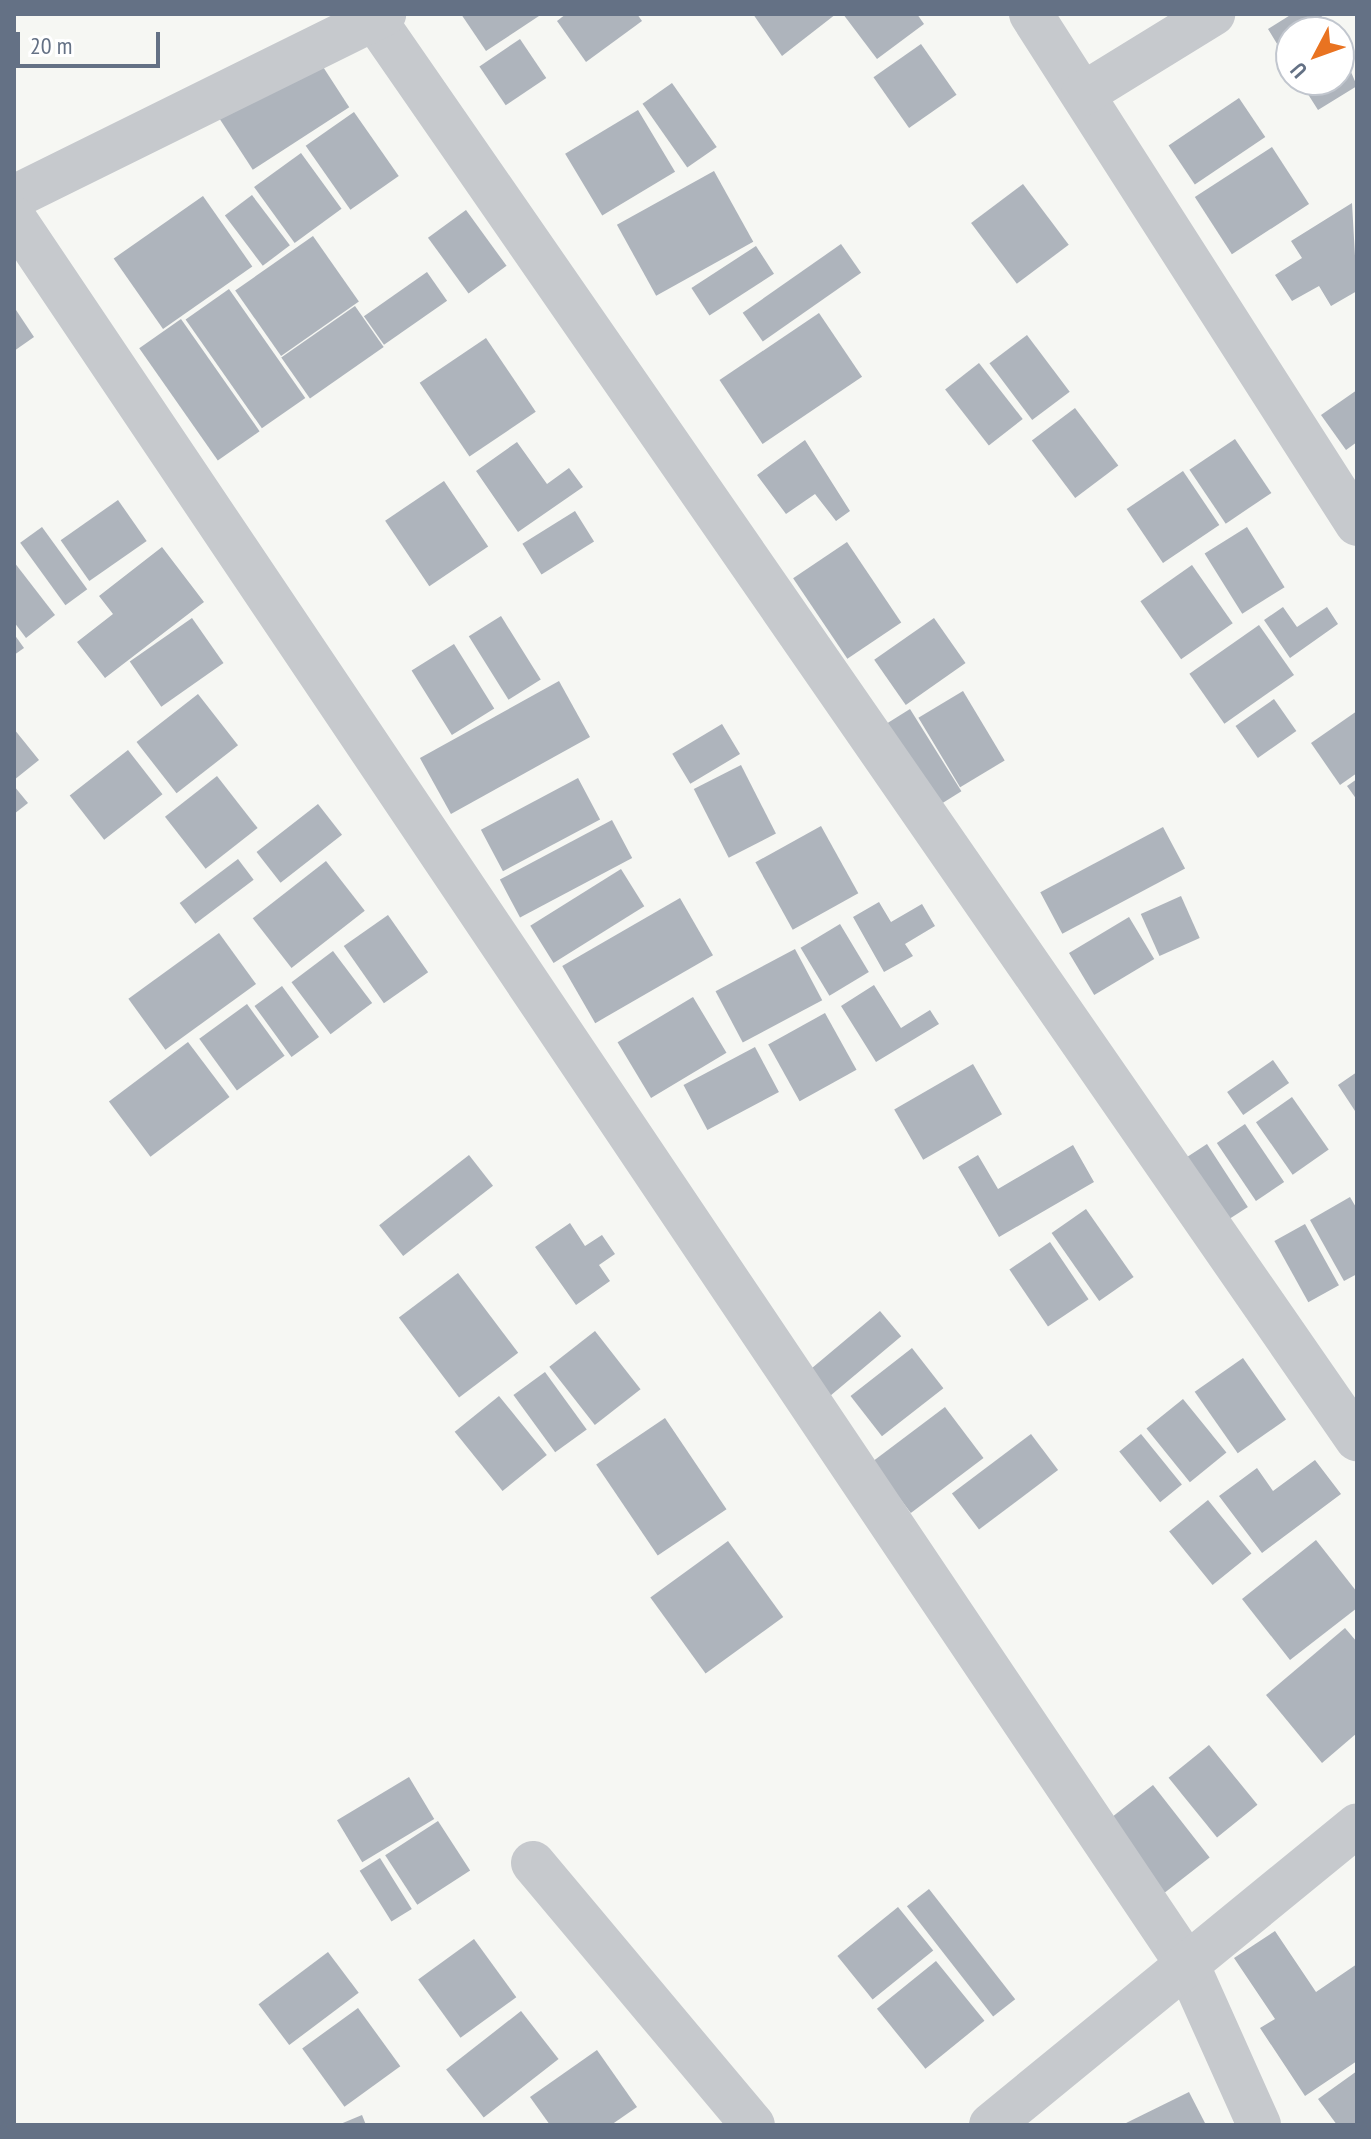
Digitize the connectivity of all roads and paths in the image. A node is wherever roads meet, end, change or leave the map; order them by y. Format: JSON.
{"nodes":[{"id":1,"x":1031,"y":14,"type":"edge"},
{"id":2,"x":1213,"y":14,"type":"edge"},
{"id":3,"x":380,"y":17,"type":"edge"},
{"id":4,"x":1083,"y":94,"type":"junction"},
{"id":5,"x":14,"y":197,"type":"edge"},
{"id":6,"x":14,"y":218,"type":"edge"},
{"id":7,"x":1357,"y":524,"type":"edge"},
{"id":8,"x":1357,"y":1439,"type":"edge"},
{"id":9,"x":1357,"y":1825,"type":"edge"},
{"id":10,"x":533,"y":1863,"type":"dead end"},
{"id":11,"x":1188,"y":1966,"type":"junction"},
{"id":12,"x":753,"y":2125,"type":"edge"},
{"id":13,"x":991,"y":2125,"type":"edge"},
{"id":14,"x":1259,"y":2125,"type":"edge"}],
"edges":[{"from":1,"to":4,"type":"street"},
{"from":2,"to":4,"type":"street"},
{"from":3,"to":5,"type":"street"},
{"from":3,"to":8,"type":"street"},
{"from":4,"to":7,"type":"street"},
{"from":6,"to":11,"type":"street"},
{"from":9,"to":11,"type":"street"},
{"from":10,"to":12,"type":"street"},
{"from":11,"to":13,"type":"street"},
{"from":11,"to":14,"type":"street"}]}
